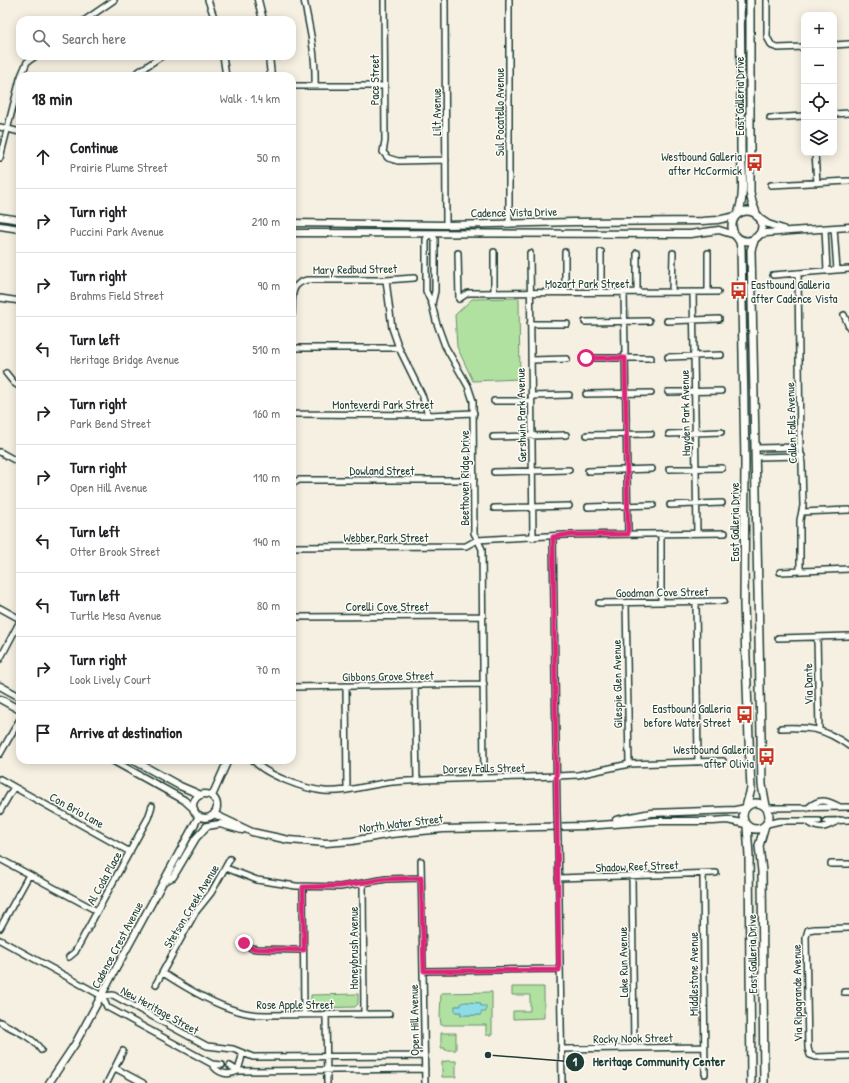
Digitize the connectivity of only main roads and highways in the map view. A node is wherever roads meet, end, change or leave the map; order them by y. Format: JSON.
{"nodes":[{"id":1,"x":740,"y":0,"type":"edge"},
{"id":2,"x":750,"y":0,"type":"edge"},
{"id":3,"x":737,"y":215,"type":"junction"},
{"id":4,"x":758,"y":217,"type":"junction"},
{"id":5,"x":736,"y":236,"type":"junction"},
{"id":6,"x":757,"y":237,"type":"junction"},
{"id":7,"x":746,"y":807,"type":"junction"},
{"id":8,"x":767,"y":807,"type":"junction"},
{"id":9,"x":766,"y":824,"type":"junction"},
{"id":10,"x":747,"y":825,"type":"junction"},
{"id":11,"x":751,"y":1083,"type":"edge"},
{"id":12,"x":764,"y":1083,"type":"edge"}],
"edges":[{"from":1,"to":3,"type":"main road","name":"East Galleria Drive"},
{"from":2,"to":4,"type":"main road","name":"East Galleria Drive"},
{"from":3,"to":4,"type":"main road"},
{"from":3,"to":5,"type":"main road"},
{"from":4,"to":6,"type":"main road"},
{"from":5,"to":6,"type":"main road"},
{"from":5,"to":7,"type":"main road","name":"East Galleria Drive"},
{"from":6,"to":8,"type":"main road","name":"East Galleria Drive"},
{"from":7,"to":8,"type":"main road"},
{"from":7,"to":10,"type":"main road"},
{"from":8,"to":9,"type":"main road"},
{"from":9,"to":10,"type":"main road"},
{"from":9,"to":12,"type":"main road","name":"East Galleria Drive"},
{"from":10,"to":11,"type":"main road","name":"East Galleria Drive"}]}
